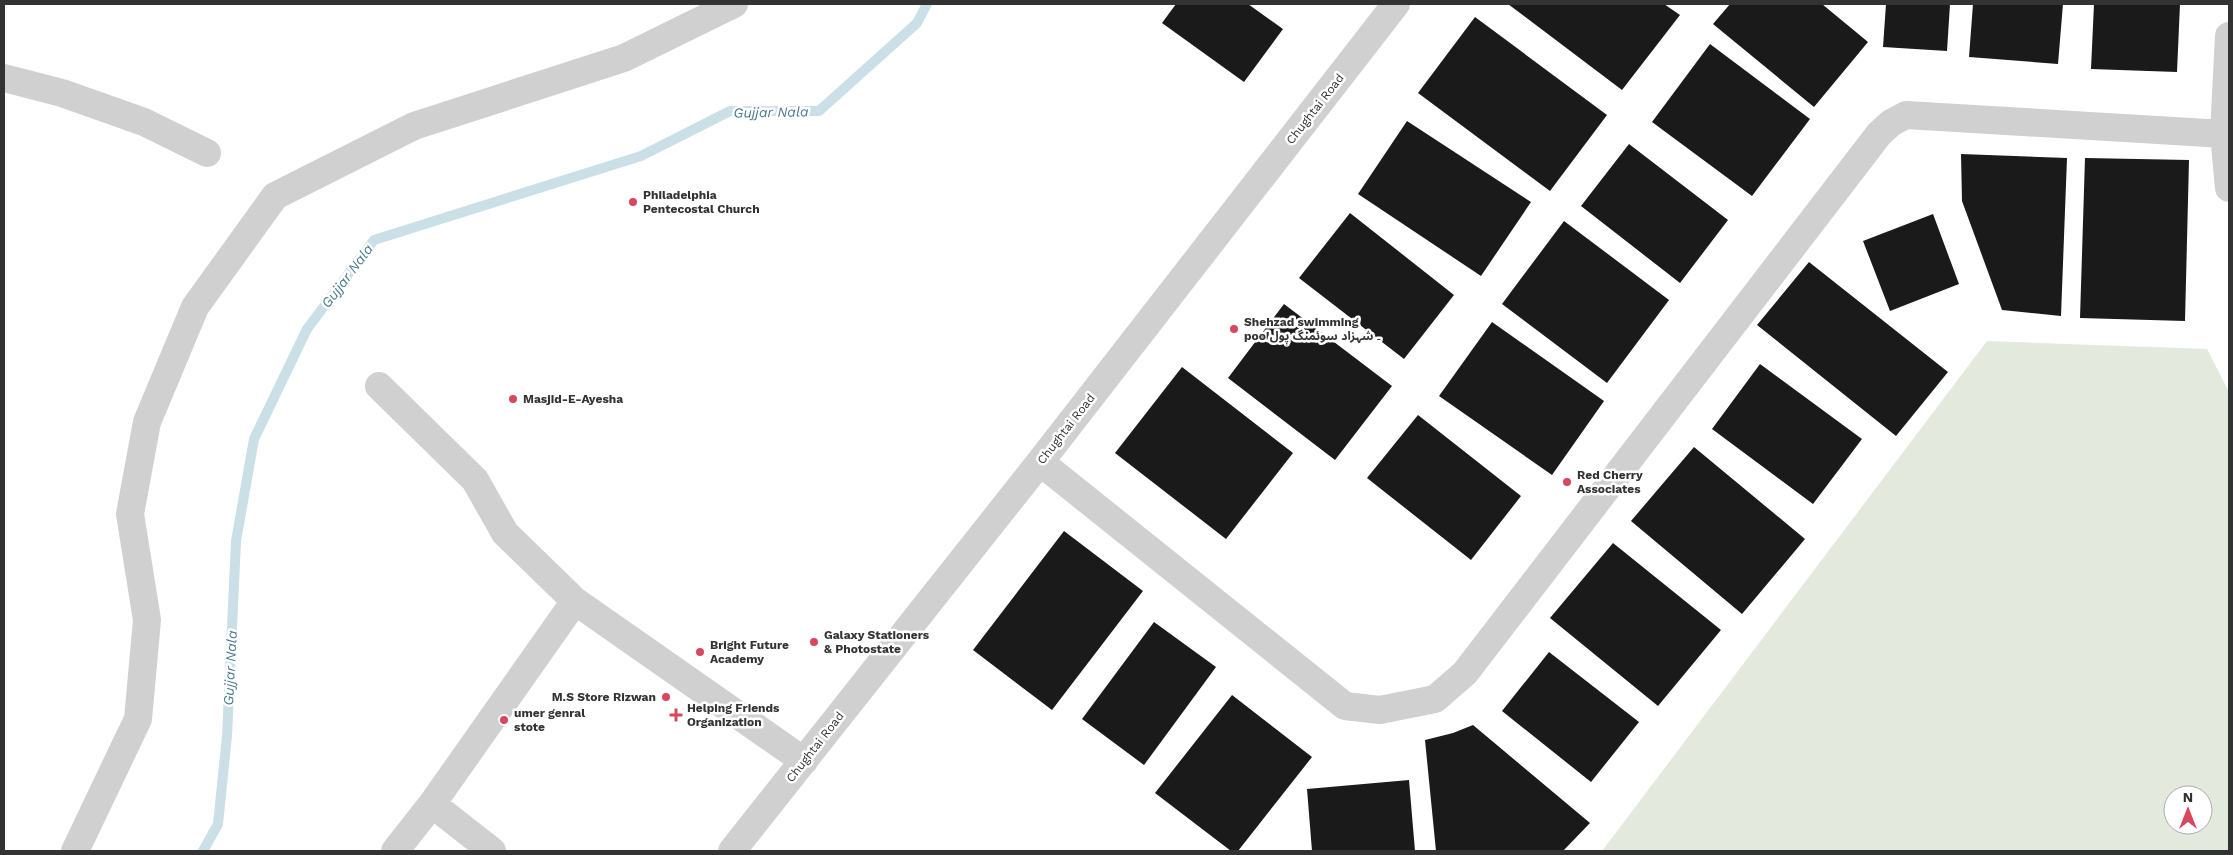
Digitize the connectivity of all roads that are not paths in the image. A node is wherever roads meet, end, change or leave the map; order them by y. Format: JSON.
{"nodes":[{"id":1,"x":734,"y":4,"type":"edge"},
{"id":2,"x":1396,"y":4,"type":"edge"},
{"id":3,"x":2229,"y":36,"type":"edge"},
{"id":4,"x":4,"y":78,"type":"edge"},
{"id":5,"x":2224,"y":134,"type":"junction"},
{"id":6,"x":207,"y":153,"type":"dead end"},
{"id":7,"x":2229,"y":188,"type":"edge"},
{"id":8,"x":379,"y":386,"type":"dead end"},
{"id":9,"x":1040,"y":462,"type":"junction"},
{"id":10,"x":575,"y":601,"type":"junction"},
{"id":11,"x":804,"y":761,"type":"junction"},
{"id":12,"x":432,"y":804,"type":"junction"},
{"id":13,"x":75,"y":851,"type":"edge"},
{"id":14,"x":395,"y":851,"type":"edge"},
{"id":15,"x":492,"y":851,"type":"edge"},
{"id":16,"x":732,"y":851,"type":"edge"}],
"edges":[{"from":1,"to":13,"type":"street"},
{"from":2,"to":9,"type":"street","name":"Chughtai Road"},
{"from":3,"to":5,"type":"street"},
{"from":4,"to":6,"type":"street"},
{"from":5,"to":7,"type":"street"},
{"from":5,"to":9,"type":"street"},
{"from":8,"to":10,"type":"street"},
{"from":9,"to":11,"type":"street","name":"Chughtai Road"},
{"from":10,"to":11,"type":"street"},
{"from":10,"to":12,"type":"street"},
{"from":11,"to":16,"type":"street","name":"Chughtai Road"},
{"from":12,"to":14,"type":"street"},
{"from":12,"to":15,"type":"street"}]}
